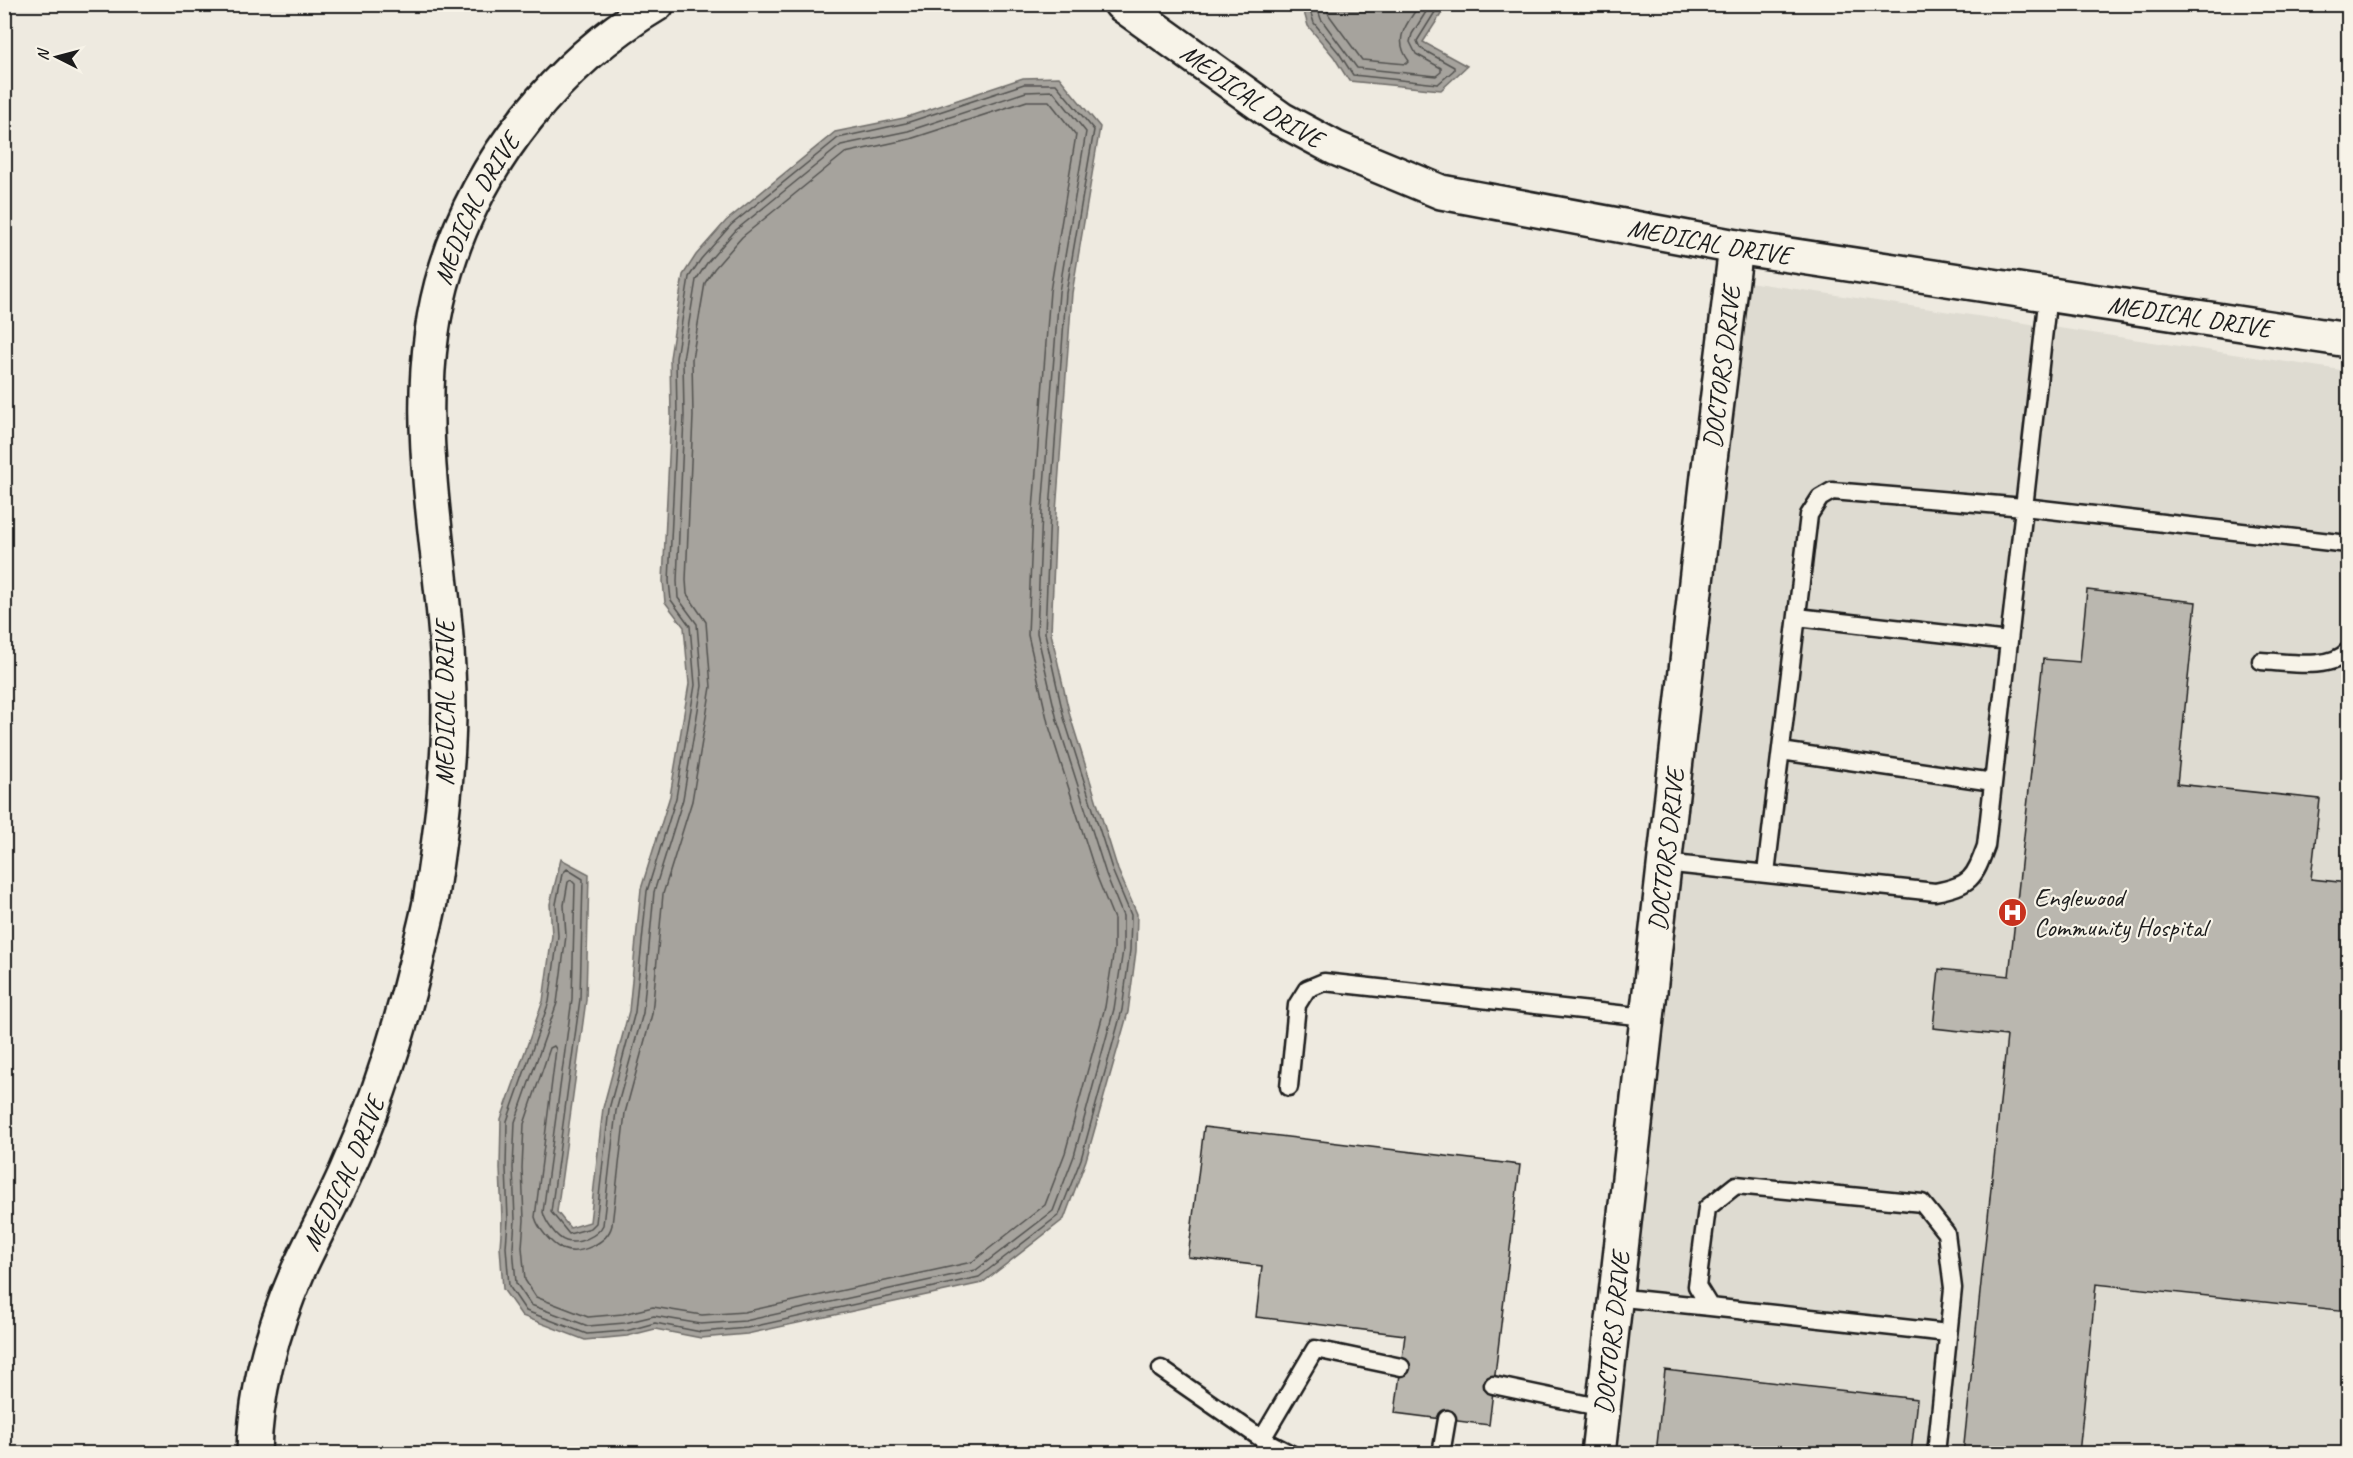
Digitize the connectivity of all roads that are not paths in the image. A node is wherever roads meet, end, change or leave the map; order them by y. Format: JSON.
{"nodes":[{"id":1,"x":657,"y":4,"type":"edge"},
{"id":2,"x":1121,"y":4,"type":"edge"},
{"id":3,"x":1736,"y":247,"type":"junction"},
{"id":4,"x":2048,"y":294,"type":"junction"},
{"id":5,"x":2349,"y":340,"type":"edge"},
{"id":6,"x":2024,"y":507,"type":"junction"},
{"id":7,"x":2349,"y":544,"type":"edge"},
{"id":8,"x":1797,"y":617,"type":"junction"},
{"id":9,"x":2009,"y":641,"type":"junction"},
{"id":10,"x":2349,"y":651,"type":"edge"},
{"id":11,"x":2261,"y":661,"type":"dead end"},
{"id":12,"x":1781,"y":751,"type":"junction"},
{"id":13,"x":1993,"y":782,"type":"junction"},
{"id":14,"x":1664,"y":863,"type":"junction"},
{"id":15,"x":1766,"y":873,"type":"junction"},
{"id":16,"x":1646,"y":1017,"type":"junction"},
{"id":17,"x":1289,"y":1087,"type":"dead end"},
{"id":18,"x":1614,"y":1297,"type":"junction"},
{"id":19,"x":1710,"y":1306,"type":"junction"},
{"id":20,"x":1948,"y":1334,"type":"junction"},
{"id":21,"x":1401,"y":1367,"type":"dead end"},
{"id":22,"x":1161,"y":1369,"type":"dead end"},
{"id":23,"x":1493,"y":1385,"type":"dead end"},
{"id":24,"x":1603,"y":1408,"type":"junction"},
{"id":25,"x":1447,"y":1419,"type":"dead end"},
{"id":26,"x":1262,"y":1439,"type":"junction"},
{"id":27,"x":254,"y":1454,"type":"edge"},
{"id":28,"x":1291,"y":1454,"type":"edge"},
{"id":29,"x":1441,"y":1454,"type":"edge"},
{"id":30,"x":1598,"y":1454,"type":"edge"},
{"id":31,"x":1936,"y":1454,"type":"edge"}],
"edges":[{"from":1,"to":27,"type":"street","name":"MEDICAL DRIVE"},
{"from":2,"to":3,"type":"street","name":"MEDICAL DRIVE"},
{"from":3,"to":4,"type":"street","name":"MEDICAL DRIVE"},
{"from":3,"to":14,"type":"street","name":"DOCTORS DRIVE"},
{"from":4,"to":5,"type":"street","name":"MEDICAL DRIVE"},
{"from":4,"to":6,"type":"lane"},
{"from":6,"to":7,"type":"lane"},
{"from":6,"to":8,"type":"lane"},
{"from":6,"to":9,"type":"lane"},
{"from":8,"to":9,"type":"lane"},
{"from":8,"to":12,"type":"lane"},
{"from":9,"to":13,"type":"lane"},
{"from":10,"to":11,"type":"lane"},
{"from":12,"to":13,"type":"lane"},
{"from":12,"to":15,"type":"lane"},
{"from":13,"to":15,"type":"lane"},
{"from":14,"to":15,"type":"lane"},
{"from":14,"to":16,"type":"street","name":"DOCTORS DRIVE"},
{"from":16,"to":17,"type":"lane"},
{"from":16,"to":18,"type":"street","name":"DOCTORS DRIVE"},
{"from":18,"to":19,"type":"lane"},
{"from":18,"to":24,"type":"street","name":"DOCTORS DRIVE"},
{"from":19,"to":20,"type":"lane"},
{"from":19,"to":20,"type":"lane"},
{"from":20,"to":31,"type":"lane"},
{"from":21,"to":26,"type":"lane"},
{"from":22,"to":26,"type":"lane"},
{"from":23,"to":24,"type":"lane"},
{"from":24,"to":30,"type":"street","name":"DOCTORS DRIVE"},
{"from":25,"to":29,"type":"lane"},
{"from":26,"to":28,"type":"lane"}]}
